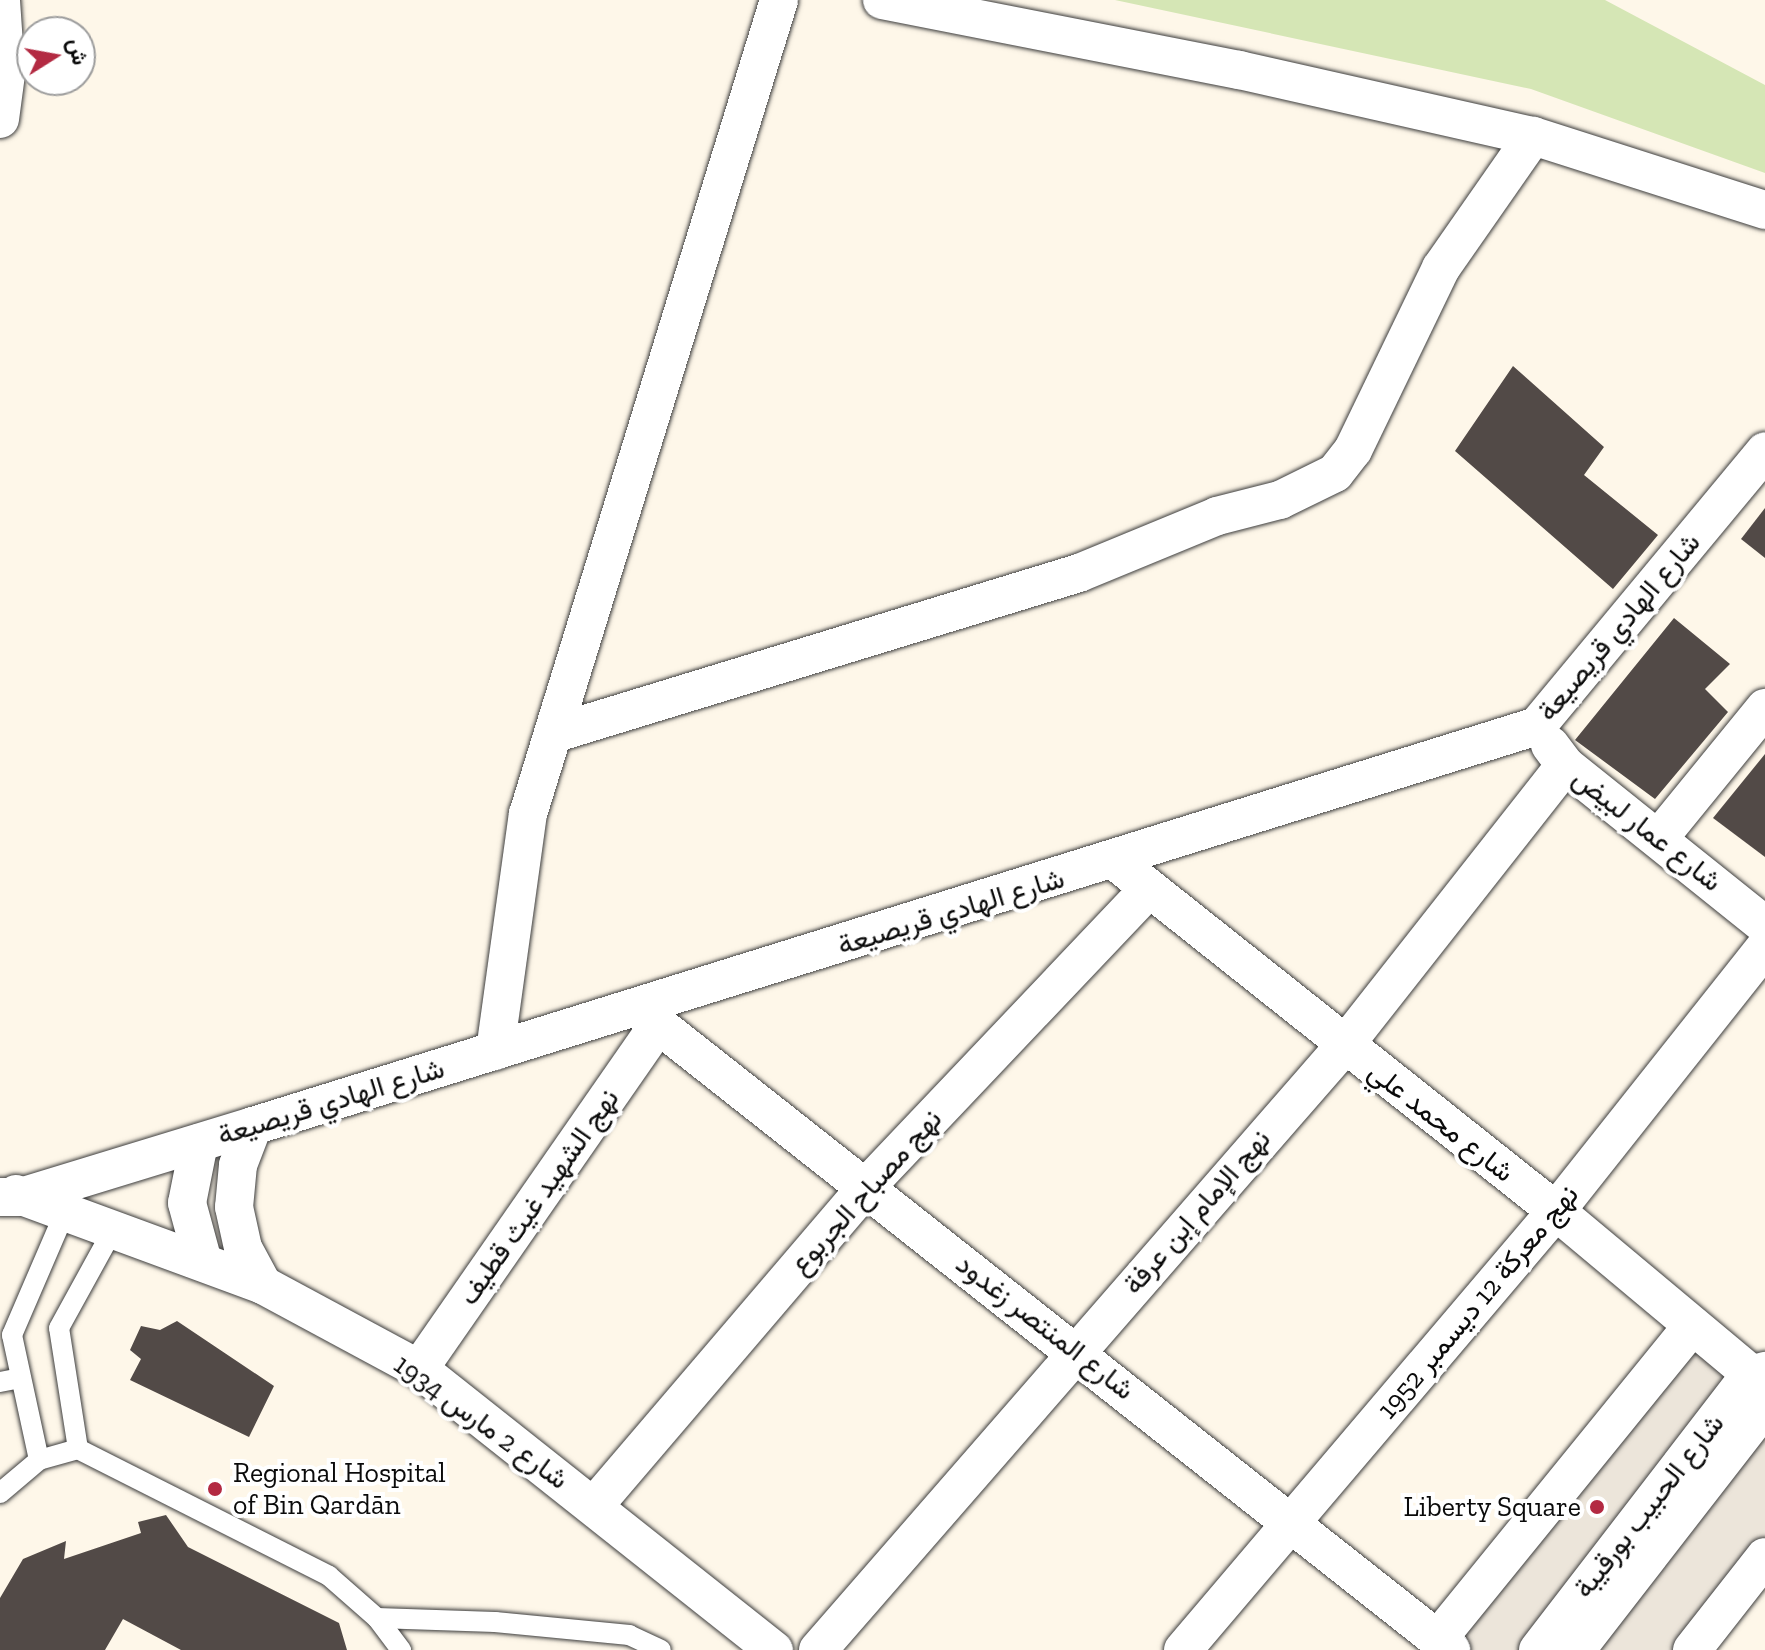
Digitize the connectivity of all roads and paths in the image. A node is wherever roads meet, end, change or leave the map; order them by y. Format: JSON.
{"nodes":[{"id":1,"x":1,"y":0,"type":"edge"},
{"id":2,"x":779,"y":0,"type":"edge"},
{"id":3,"x":882,"y":0,"type":"edge"},
{"id":4,"x":0,"y":119,"type":"edge"},
{"id":5,"x":1533,"y":136,"type":"junction"},
{"id":6,"x":1765,"y":210,"type":"edge"},
{"id":7,"x":1765,"y":451,"type":"edge"},
{"id":8,"x":1765,"y":708,"type":"edge"},
{"id":9,"x":1537,"y":726,"type":"junction"},
{"id":10,"x":556,"y":733,"type":"junction"},
{"id":11,"x":1565,"y":765,"type":"junction"},
{"id":12,"x":1659,"y":838,"type":"junction"},
{"id":13,"x":1115,"y":861,"type":"junction"},
{"id":14,"x":1149,"y":889,"type":"junction"},
{"id":15,"x":1765,"y":925,"type":"edge"},
{"id":16,"x":1765,"y":947,"type":"edge"},
{"id":17,"x":648,"y":1016,"type":"junction"},
{"id":18,"x":1344,"y":1046,"type":"junction"},
{"id":19,"x":495,"y":1051,"type":"junction"},
{"id":20,"x":253,"y":1126,"type":"junction"},
{"id":21,"x":199,"y":1143,"type":"junction"},
{"id":22,"x":866,"y":1187,"type":"junction"},
{"id":23,"x":7,"y":1193,"type":"edge"},
{"id":24,"x":1556,"y":1211,"type":"junction"},
{"id":25,"x":65,"y":1212,"type":"junction"},
{"id":26,"x":114,"y":1228,"type":"junction"},
{"id":27,"x":203,"y":1262,"type":"junction"},
{"id":28,"x":263,"y":1285,"type":"junction"},
{"id":29,"x":1692,"y":1326,"type":"junction"},
{"id":30,"x":6,"y":1328,"type":"edge"},
{"id":31,"x":1076,"y":1350,"type":"junction"},
{"id":32,"x":419,"y":1369,"type":"junction"},
{"id":33,"x":21,"y":1378,"type":"junction"},
{"id":34,"x":0,"y":1382,"type":"edge"},
{"id":35,"x":1761,"y":1384,"type":"edge"},
{"id":36,"x":78,"y":1449,"type":"junction"},
{"id":37,"x":39,"y":1460,"type":"junction"},
{"id":38,"x":0,"y":1493,"type":"edge"},
{"id":39,"x":594,"y":1506,"type":"junction"},
{"id":40,"x":1292,"y":1522,"type":"junction"},
{"id":41,"x":1765,"y":1557,"type":"edge"},
{"id":42,"x":377,"y":1618,"type":"junction"},
{"id":43,"x":1444,"y":1645,"type":"edge"},
{"id":44,"x":401,"y":1650,"type":"edge"},
{"id":45,"x":661,"y":1650,"type":"edge"},
{"id":46,"x":774,"y":1650,"type":"edge"},
{"id":47,"x":818,"y":1650,"type":"edge"},
{"id":48,"x":1183,"y":1650,"type":"edge"},
{"id":49,"x":1538,"y":1650,"type":"edge"},
{"id":50,"x":1576,"y":1650,"type":"edge"},
{"id":51,"x":1692,"y":1650,"type":"edge"}],
"edges":[{"from":1,"to":4,"type":"street"},
{"from":2,"to":10,"type":"street"},
{"from":3,"to":5,"type":"street"},
{"from":5,"to":6,"type":"street"},
{"from":5,"to":10,"type":"street"},
{"from":7,"to":9,"type":"street","name":"شارع الهادي قريصيعة"},
{"from":8,"to":12,"type":"street"},
{"from":9,"to":11,"type":"street","name":"شارع عمار لبيض"},
{"from":9,"to":13,"type":"street","name":"شارع الهادي قريصيعة"},
{"from":10,"to":19,"type":"street"},
{"from":11,"to":12,"type":"street","name":"شارع عمار لبيض"},
{"from":11,"to":18,"type":"street","name":"نهج الإمام إبن عرفة"},
{"from":12,"to":15,"type":"street","name":"شارع عمار لبيض"},
{"from":13,"to":14,"type":"street","name":"شارع محمد علي"},
{"from":13,"to":17,"type":"street","name":"شارع الهادي قريصيعة"},
{"from":14,"to":18,"type":"street","name":"شارع محمد علي"},
{"from":14,"to":22,"type":"street","name":"نهج مصباح الجربوع"},
{"from":16,"to":24,"type":"street","name":"نهج معركة 12 ديسمبر 1952"},
{"from":17,"to":19,"type":"street","name":"شارع الهادي قريصيعة"},
{"from":17,"to":22,"type":"street","name":"شارع المنتصر زغدود"},
{"from":17,"to":32,"type":"street","name":"نهج الشهيد غيث قطيف"},
{"from":18,"to":24,"type":"street","name":"شارع محمد علي"},
{"from":18,"to":31,"type":"street","name":"نهج الإمام إبن عرفة"},
{"from":19,"to":20,"type":"street","name":"شارع الهادي قريصيعة"},
{"from":20,"to":21,"type":"street","name":"شارع الهادي قريصيعة"},
{"from":20,"to":28,"type":"street"},
{"from":21,"to":23,"type":"street","name":"شارع الهادي قريصيعة"},
{"from":21,"to":27,"type":"street"},
{"from":22,"to":31,"type":"street","name":"شارع المنتصر زغدود"},
{"from":22,"to":39,"type":"street","name":"نهج مصباح الجربوع"},
{"from":23,"to":25,"type":"street","name":"شارع 2 مارس 1934"},
{"from":24,"to":29,"type":"street","name":"شارع محمد علي"},
{"from":24,"to":40,"type":"street","name":"نهج معركة 12 ديسمبر 1952"},
{"from":25,"to":26,"type":"street","name":"شارع 2 مارس 1934"},
{"from":25,"to":30,"type":"lane"},
{"from":26,"to":27,"type":"street","name":"شارع 2 مارس 1934"},
{"from":26,"to":36,"type":"lane"},
{"from":27,"to":28,"type":"street","name":"شارع 2 مارس 1934"},
{"from":28,"to":32,"type":"street","name":"شارع 2 مارس 1934"},
{"from":29,"to":35,"type":"street","name":"شارع محمد علي"},
{"from":29,"to":43,"type":"street"},
{"from":30,"to":33,"type":"lane"},
{"from":31,"to":40,"type":"street","name":"شارع المنتصر زغدود"},
{"from":31,"to":47,"type":"street","name":"نهج الإمام إبن عرفة"},
{"from":32,"to":39,"type":"street","name":"شارع 2 مارس 1934"},
{"from":33,"to":34,"type":"lane"},
{"from":33,"to":37,"type":"lane"},
{"from":35,"to":49,"type":"street","name":"شارع الحبيب بورقيبة"},
{"from":35,"to":50,"type":"street","name":"شارع الحبيب بورقيبة"},
{"from":36,"to":37,"type":"lane"},
{"from":36,"to":42,"type":"lane"},
{"from":37,"to":38,"type":"lane"},
{"from":39,"to":46,"type":"street","name":"شارع 2 مارس 1934"},
{"from":40,"to":43,"type":"street","name":"شارع المنتصر زغدود"},
{"from":40,"to":48,"type":"street","name":"نهج معركة 12 ديسمبر 1952"},
{"from":41,"to":51,"type":"street"},
{"from":42,"to":44,"type":"lane"},
{"from":42,"to":45,"type":"lane"}]}
